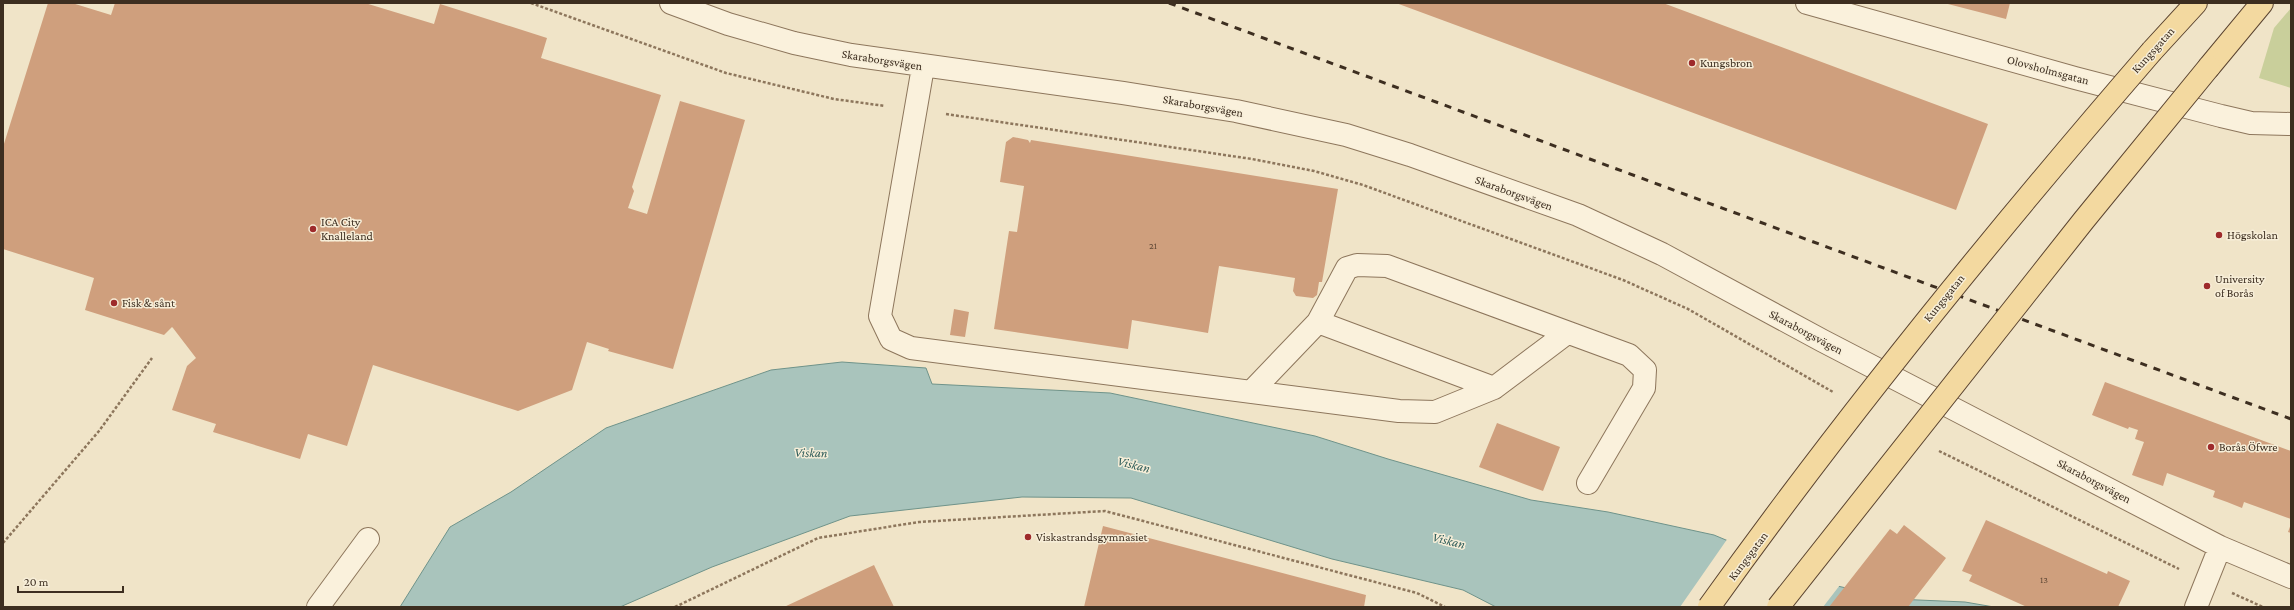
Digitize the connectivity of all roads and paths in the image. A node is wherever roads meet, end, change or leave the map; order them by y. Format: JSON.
{"nodes":[{"id":1,"x":670,"y":3,"type":"edge"},
{"id":2,"x":1807,"y":3,"type":"edge"},
{"id":3,"x":2196,"y":3,"type":"edge"},
{"id":4,"x":2262,"y":3,"type":"edge"},
{"id":5,"x":923,"y":67,"type":"junction"},
{"id":6,"x":2291,"y":124,"type":"edge"},
{"id":7,"x":1318,"y":322,"type":"junction"},
{"id":8,"x":1567,"y":333,"type":"junction"},
{"id":9,"x":152,"y":358,"type":"dead end"},
{"id":10,"x":1494,"y":388,"type":"junction"},
{"id":11,"x":1251,"y":392,"type":"junction"},
{"id":12,"x":1588,"y":483,"type":"dead end"},
{"id":13,"x":368,"y":539,"type":"dead end"},
{"id":14,"x":3,"y":543,"type":"edge"},
{"id":15,"x":2220,"y":547,"type":"junction"},
{"id":16,"x":2291,"y":577,"type":"edge"},
{"id":17,"x":318,"y":607,"type":"edge"},
{"id":18,"x":675,"y":607,"type":"edge"},
{"id":19,"x":1445,"y":607,"type":"edge"},
{"id":20,"x":1709,"y":607,"type":"edge"},
{"id":21,"x":1778,"y":607,"type":"edge"},
{"id":22,"x":2196,"y":607,"type":"edge"}],
"edges":[{"from":1,"to":5,"type":"street","name":"Skaraborgsvägen"},
{"from":2,"to":6,"type":"street","name":"Olovsholmsgatan"},
{"from":3,"to":20,"type":"main road","name":"Kungsgatan","bridge":true},
{"from":4,"to":21,"type":"main road","bridge":true},
{"from":5,"to":11,"type":"street"},
{"from":5,"to":15,"type":"street","name":"Skaraborgsvägen"},
{"from":7,"to":8,"type":"street"},
{"from":7,"to":10,"type":"street"},
{"from":7,"to":11,"type":"street"},
{"from":8,"to":10,"type":"street"},
{"from":8,"to":12,"type":"street"},
{"from":9,"to":14,"type":"path"},
{"from":10,"to":11,"type":"street"},
{"from":13,"to":17,"type":"street"},
{"from":15,"to":16,"type":"street","name":"Skaraborgsvägen"},
{"from":15,"to":22,"type":"street"},
{"from":18,"to":19,"type":"path"}]}
